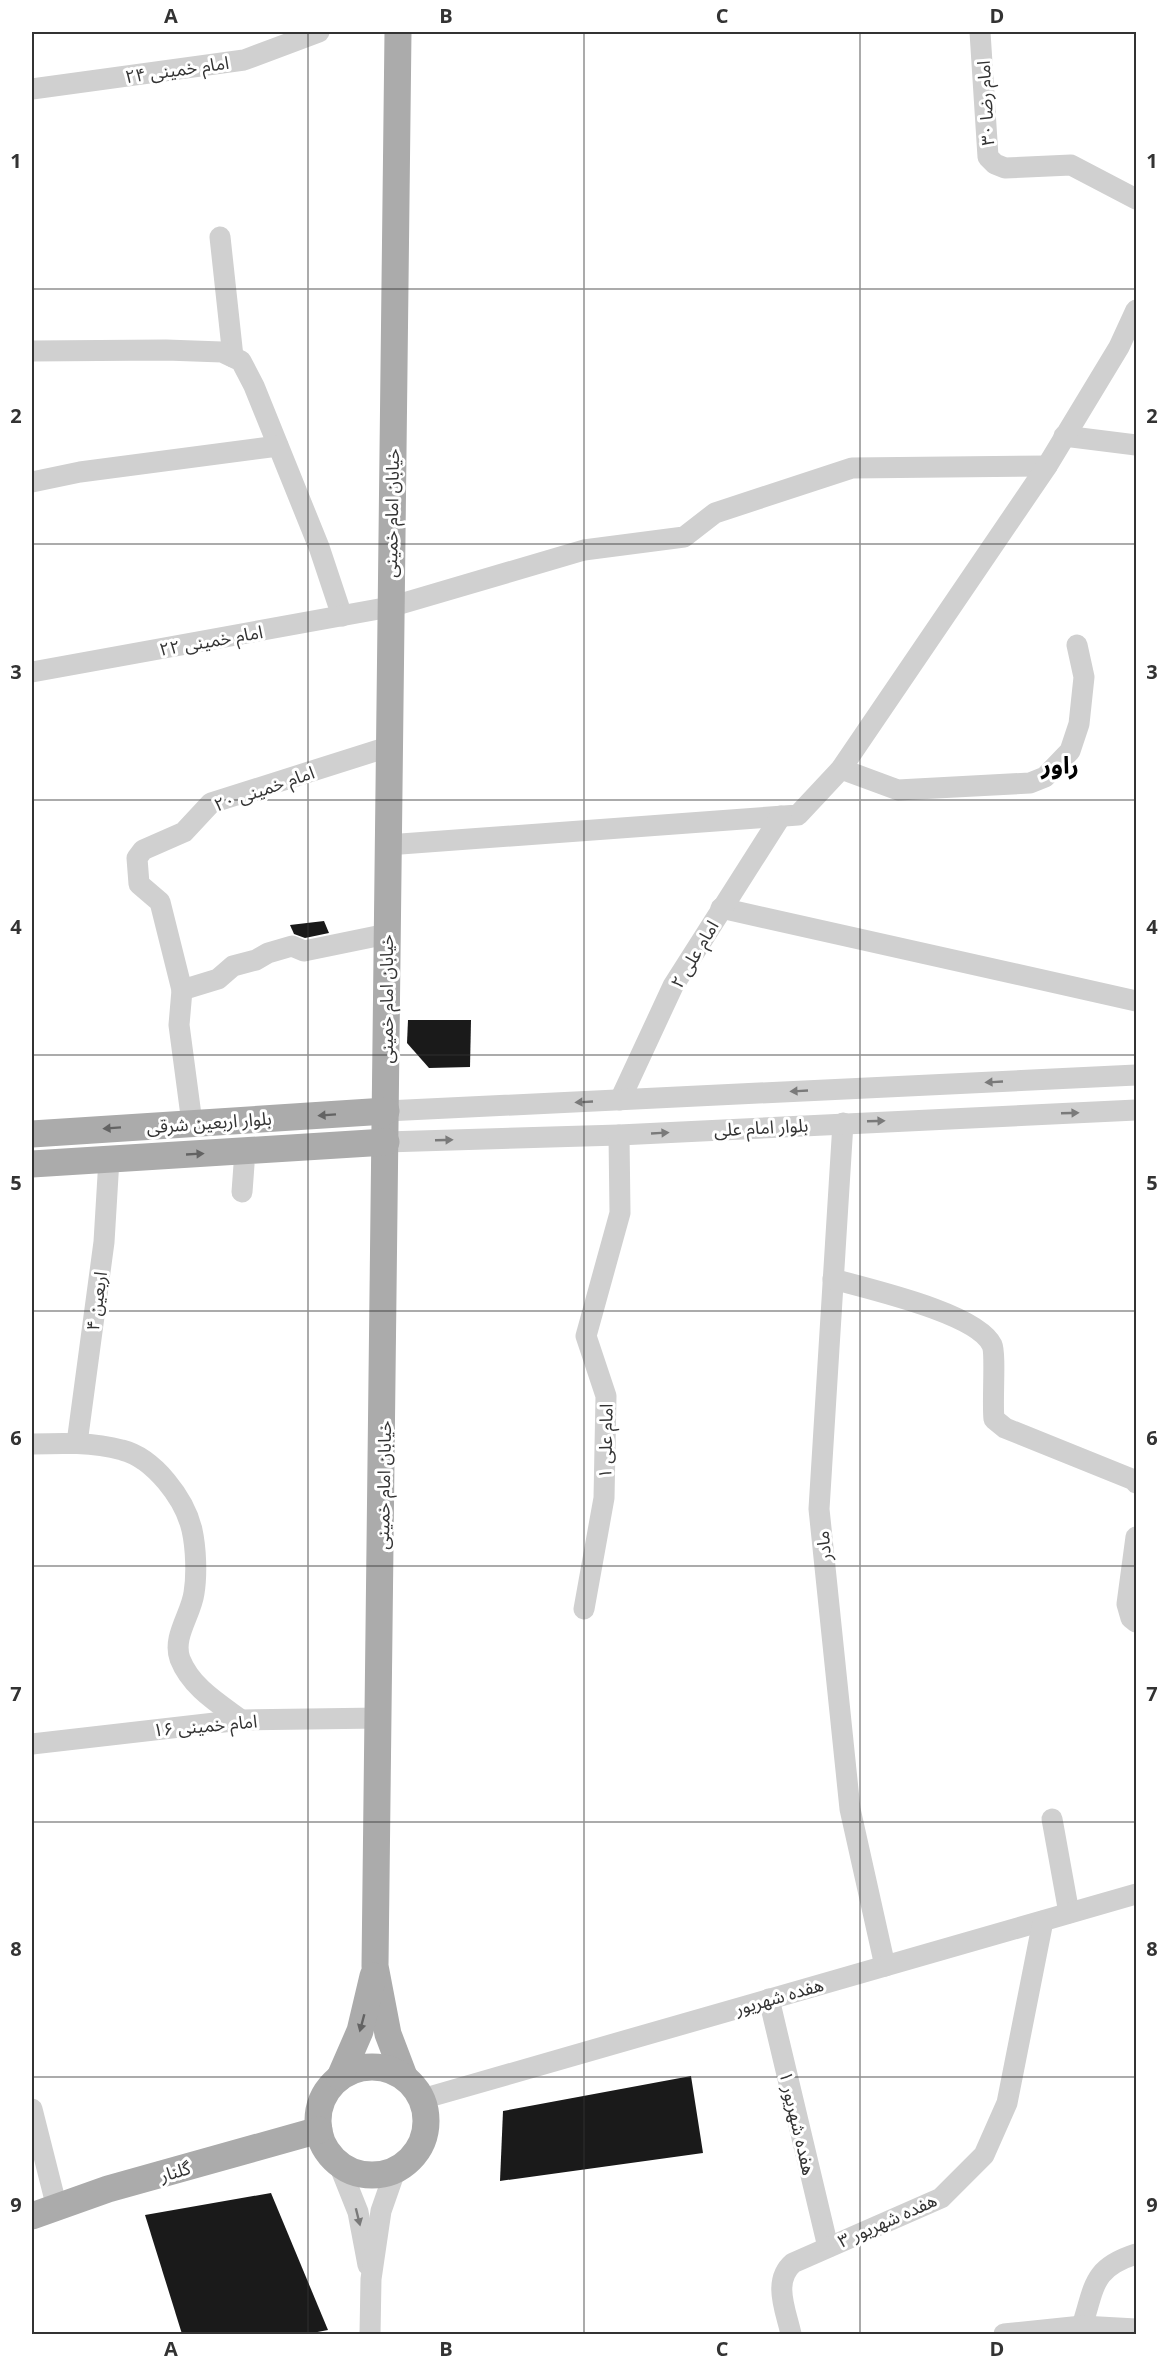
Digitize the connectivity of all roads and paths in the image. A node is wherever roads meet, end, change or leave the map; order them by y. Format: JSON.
{"nodes":[{"id":1,"x":319,"y":32,"type":"edge"},
{"id":2,"x":398,"y":32,"type":"edge"},
{"id":3,"x":980,"y":32,"type":"edge"},
{"id":4,"x":32,"y":89,"type":"edge"},
{"id":5,"x":1137,"y":199,"type":"edge"},
{"id":6,"x":220,"y":237,"type":"dead end"},
{"id":7,"x":1137,"y":310,"type":"edge"},
{"id":8,"x":32,"y":351,"type":"edge"},
{"id":9,"x":233,"y":357,"type":"junction"},
{"id":10,"x":1064,"y":436,"type":"junction"},
{"id":11,"x":1137,"y":445,"type":"edge"},
{"id":12,"x":278,"y":446,"type":"junction"},
{"id":13,"x":1047,"y":466,"type":"junction"},
{"id":14,"x":32,"y":482,"type":"edge"},
{"id":15,"x":390,"y":608,"type":"junction"},
{"id":16,"x":342,"y":616,"type":"junction"},
{"id":17,"x":1077,"y":645,"type":"dead end"},
{"id":18,"x":32,"y":672,"type":"edge"},
{"id":19,"x":388,"y":747,"type":"junction"},
{"id":20,"x":841,"y":769,"type":"junction"},
{"id":21,"x":781,"y":816,"type":"junction"},
{"id":22,"x":387,"y":845,"type":"junction"},
{"id":23,"x":721,"y":908,"type":"junction"},
{"id":24,"x":387,"y":934,"type":"junction"},
{"id":25,"x":182,"y":990,"type":"junction"},
{"id":26,"x":1137,"y":1002,"type":"edge"},
{"id":27,"x":1137,"y":1075,"type":"edge"},
{"id":28,"x":620,"y":1100,"type":"junction"},
{"id":29,"x":1137,"y":1110,"type":"edge"},
{"id":30,"x":386,"y":1112,"type":"junction"},
{"id":31,"x":192,"y":1123,"type":"junction"},
{"id":32,"x":843,"y":1123,"type":"junction"},
{"id":33,"x":32,"y":1134,"type":"edge"},
{"id":34,"x":619,"y":1135,"type":"junction"},
{"id":35,"x":386,"y":1142,"type":"junction"},
{"id":36,"x":245,"y":1151,"type":"junction"},
{"id":37,"x":109,"y":1159,"type":"junction"},
{"id":38,"x":32,"y":1164,"type":"edge"},
{"id":39,"x":242,"y":1192,"type":"dead end"},
{"id":40,"x":833,"y":1279,"type":"junction"},
{"id":41,"x":77,"y":1443,"type":"junction"},
{"id":42,"x":32,"y":1444,"type":"edge"},
{"id":43,"x":1137,"y":1483,"type":"edge"},
{"id":44,"x":1137,"y":1537,"type":"edge"},
{"id":45,"x":585,"y":1610,"type":"dead end"},
{"id":46,"x":1137,"y":1622,"type":"edge"},
{"id":47,"x":380,"y":1718,"type":"junction"},
{"id":48,"x":241,"y":1720,"type":"junction"},
{"id":49,"x":32,"y":1744,"type":"edge"},
{"id":50,"x":1052,"y":1819,"type":"dead end"},
{"id":51,"x":1137,"y":1894,"type":"edge"},
{"id":52,"x":1068,"y":1913,"type":"junction"},
{"id":53,"x":1043,"y":1921,"type":"junction"},
{"id":54,"x":375,"y":1966,"type":"junction"},
{"id":55,"x":885,"y":1966,"type":"junction"},
{"id":56,"x":769,"y":1999,"type":"junction"},
{"id":57,"x":404,"y":2076,"type":"junction"},
{"id":58,"x":340,"y":2077,"type":"junction"},
{"id":59,"x":422,"y":2099,"type":"junction"},
{"id":60,"x":32,"y":2109,"type":"edge"},
{"id":61,"x":319,"y":2130,"type":"junction"},
{"id":62,"x":338,"y":2162,"type":"junction"},
{"id":63,"x":395,"y":2171,"type":"junction"},
{"id":64,"x":57,"y":2208,"type":"junction"},
{"id":65,"x":32,"y":2216,"type":"edge"},
{"id":66,"x":828,"y":2247,"type":"junction"},
{"id":67,"x":1137,"y":2254,"type":"edge"},
{"id":68,"x":371,"y":2279,"type":"junction"},
{"id":69,"x":1082,"y":2326,"type":"junction"},
{"id":70,"x":1137,"y":2329,"type":"edge"},
{"id":71,"x":370,"y":2334,"type":"edge"},
{"id":72,"x":791,"y":2334,"type":"edge"},
{"id":73,"x":1004,"y":2334,"type":"edge"}],
"edges":[{"from":1,"to":4,"type":"street","name":"امام خمینی ۲۴"},
{"from":2,"to":15,"type":"main road","name":"خیابان امام خمینی"},
{"from":3,"to":5,"type":"street","name":"امام رضا ۳۰"},
{"from":6,"to":9,"type":"street"},
{"from":7,"to":10,"type":"street"},
{"from":8,"to":9,"type":"street"},
{"from":9,"to":12,"type":"street"},
{"from":10,"to":11,"type":"street"},
{"from":10,"to":13,"type":"street"},
{"from":12,"to":14,"type":"street"},
{"from":12,"to":16,"type":"street"},
{"from":13,"to":15,"type":"street","name":"امام خمینی ۲۲"},
{"from":13,"to":20,"type":"street"},
{"from":15,"to":16,"type":"street","name":"امام خمینی ۲۲"},
{"from":15,"to":19,"type":"main road","name":"خیابان امام خمینی"},
{"from":16,"to":18,"type":"street","name":"امام خمینی ۲۲"},
{"from":17,"to":20,"type":"street"},
{"from":19,"to":22,"type":"main road","name":"خیابان امام خمینی"},
{"from":19,"to":25,"type":"street","name":"امام خمینی ۲۰"},
{"from":20,"to":21,"type":"street"},
{"from":21,"to":22,"type":"street"},
{"from":21,"to":23,"type":"street","name":"امام علی ۲"},
{"from":22,"to":24,"type":"main road","name":"خیابان امام خمینی"},
{"from":23,"to":26,"type":"street"},
{"from":23,"to":28,"type":"street","name":"امام علی ۲"},
{"from":24,"to":25,"type":"street"},
{"from":24,"to":30,"type":"main road","name":"خیابان امام خمینی"},
{"from":25,"to":31,"type":"street"},
{"from":27,"to":28,"type":"street","name":"بلوار امام علی","one_way":true},
{"from":28,"to":30,"type":"street","name":"بلوار امام علی","one_way":true},
{"from":32,"to":29,"type":"street","name":"بلوار امام علی","one_way":true},
{"from":30,"to":31,"type":"main road","name":"بلوار اربعین شرقی","one_way":true},
{"from":30,"to":35,"type":"main road","name":"خیابان امام خمینی"},
{"from":31,"to":33,"type":"main road","name":"بلوار اربعین شرقی","one_way":true},
{"from":34,"to":32,"type":"street","name":"بلوار امام علی","one_way":true},
{"from":32,"to":40,"type":"street","name":"مادر"},
{"from":35,"to":34,"type":"street","name":"بلوار امام علی","one_way":true},
{"from":34,"to":45,"type":"street","name":"امام علی ۱"},
{"from":35,"to":36,"type":"main road","name":"بلوار اربعین شرقی"},
{"from":35,"to":47,"type":"main road","name":"خیابان امام خمینی"},
{"from":37,"to":36,"type":"main road","name":"بلوار اربعین شرقی","one_way":true},
{"from":36,"to":39,"type":"street"},
{"from":37,"to":38,"type":"main road","name":"بلوار اربعین شرقی"},
{"from":37,"to":41,"type":"street","name":"اربعین ۴"},
{"from":40,"to":43,"type":"street"},
{"from":40,"to":55,"type":"street","name":"مادر"},
{"from":41,"to":42,"type":"street"},
{"from":41,"to":48,"type":"street"},
{"from":44,"to":46,"type":"street"},
{"from":47,"to":48,"type":"street","name":"امام خمینی ۱۶"},
{"from":47,"to":54,"type":"main road","name":"خیابان امام خمینی"},
{"from":48,"to":49,"type":"street","name":"امام خمینی ۱۶"},
{"from":50,"to":52,"type":"street"},
{"from":51,"to":52,"type":"street","name":"هفده شهریور"},
{"from":52,"to":53,"type":"street","name":"هفده شهریور"},
{"from":53,"to":55,"type":"street","name":"هفده شهریور"},
{"from":53,"to":66,"type":"street","name":"هفده شهریور ۳"},
{"from":54,"to":57,"type":"main road"},
{"from":54,"to":58,"type":"main road","one_way":true},
{"from":55,"to":56,"type":"street","name":"هفده شهریور"},
{"from":56,"to":59,"type":"street","name":"هفده شهریور"},
{"from":56,"to":66,"type":"street","name":"هفده شهریور ۱"},
{"from":57,"to":58,"type":"main road"},
{"from":57,"to":59,"type":"main road"},
{"from":58,"to":61,"type":"main road"},
{"from":59,"to":63,"type":"main road"},
{"from":60,"to":64,"type":"street"},
{"from":61,"to":62,"type":"main road"},
{"from":61,"to":64,"type":"main road","name":"گلنار"},
{"from":62,"to":63,"type":"main road"},
{"from":62,"to":68,"type":"street","one_way":true},
{"from":63,"to":68,"type":"street"},
{"from":64,"to":65,"type":"main road","name":"گلنار"},
{"from":66,"to":72,"type":"street","name":"هفده شهریور ۳"},
{"from":67,"to":69,"type":"street"},
{"from":68,"to":71,"type":"street"},
{"from":69,"to":70,"type":"street"},
{"from":69,"to":73,"type":"street"}]}
